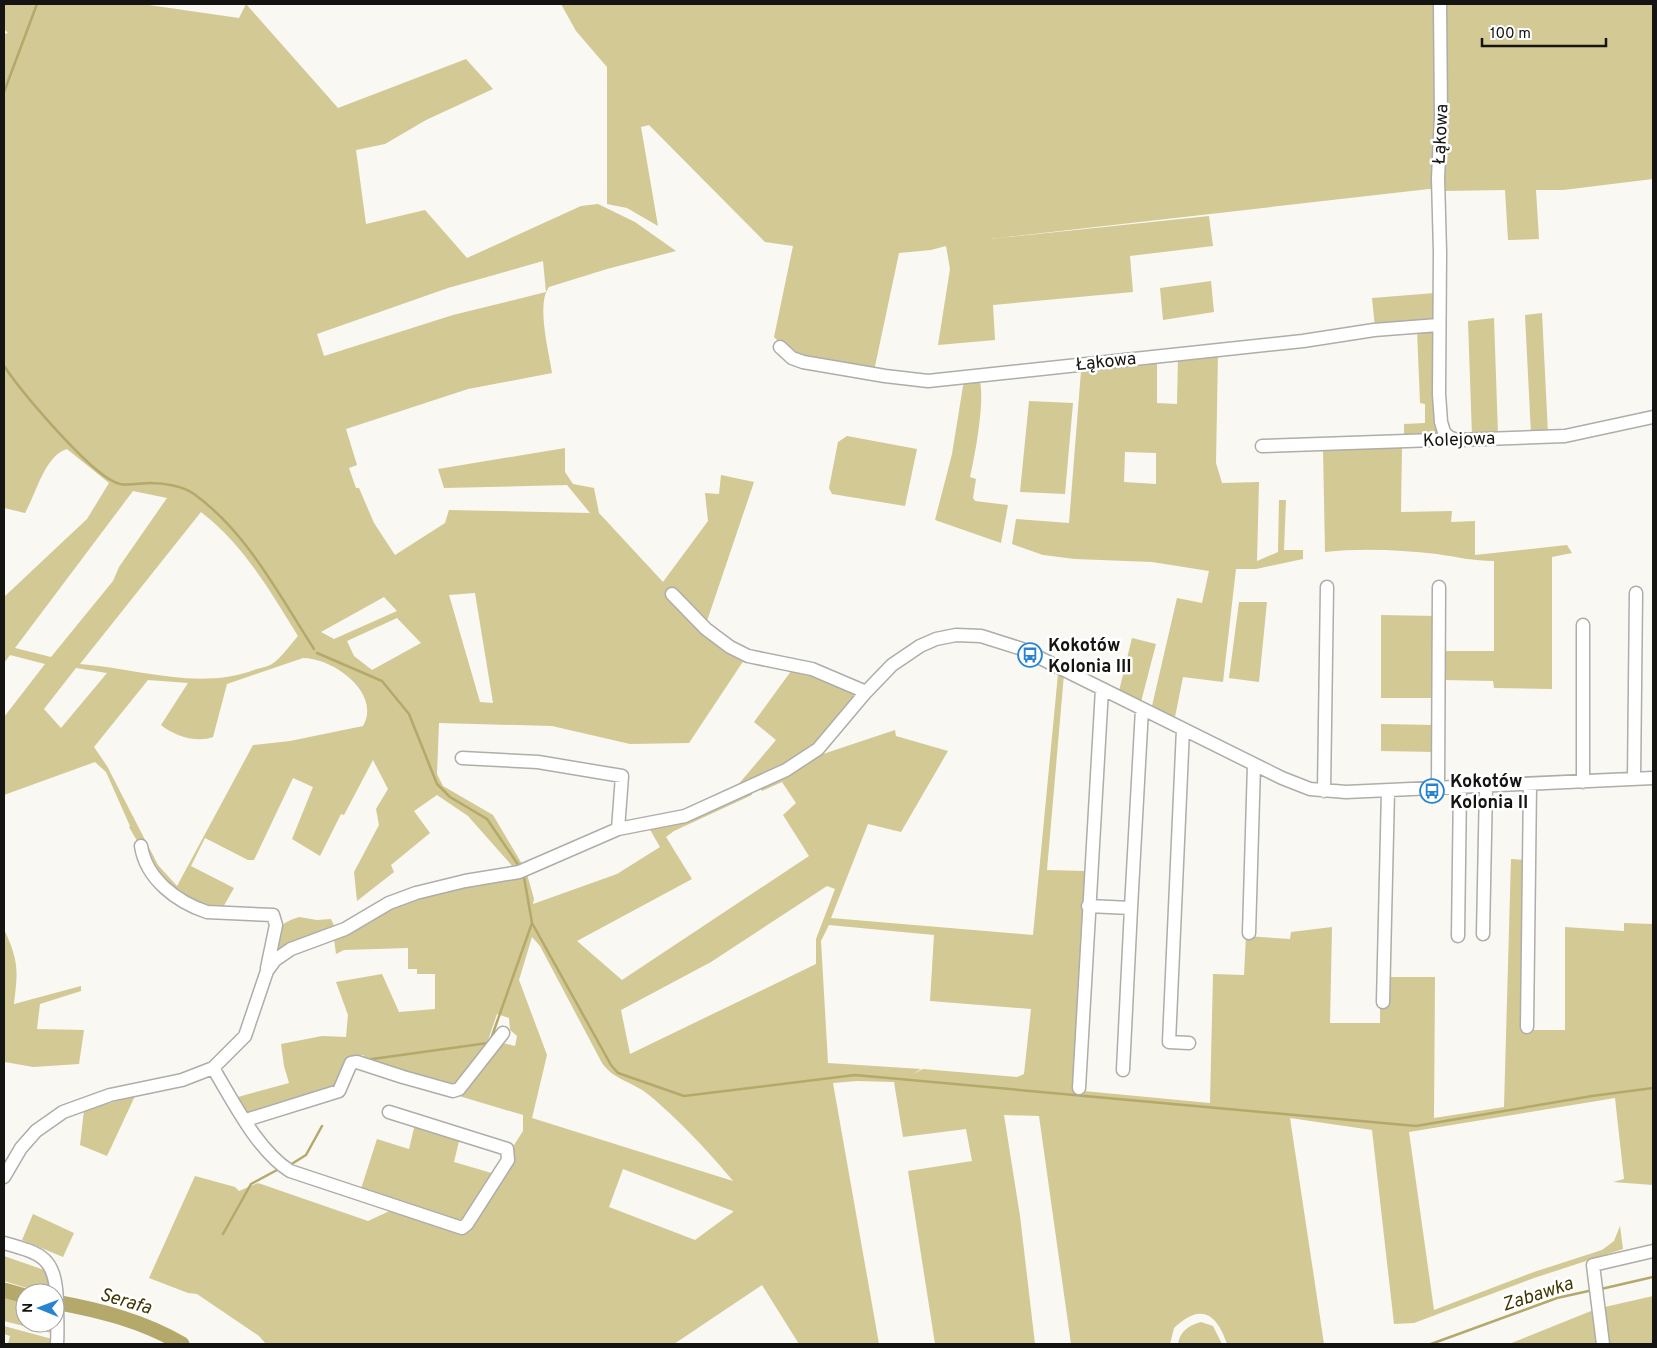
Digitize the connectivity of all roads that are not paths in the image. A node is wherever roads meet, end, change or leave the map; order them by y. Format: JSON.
{"nodes":[{"id":1,"x":1440,"y":4,"type":"edge"},
{"id":2,"x":1438,"y":325,"type":"junction"},
{"id":3,"x":780,"y":348,"type":"dead end"},
{"id":4,"x":1653,"y":418,"type":"edge"},
{"id":5,"x":1449,"y":437,"type":"junction"},
{"id":6,"x":1262,"y":446,"type":"dead end"},
{"id":7,"x":1327,"y":588,"type":"dead end"},
{"id":8,"x":1439,"y":588,"type":"dead end"},
{"id":9,"x":1636,"y":593,"type":"dead end"},
{"id":10,"x":672,"y":594,"type":"dead end"},
{"id":11,"x":1583,"y":625,"type":"dead end"},
{"id":12,"x":1102,"y":688,"type":"junction"},
{"id":13,"x":866,"y":692,"type":"junction"},
{"id":14,"x":1142,"y":709,"type":"junction"},
{"id":15,"x":1183,"y":729,"type":"junction"},
{"id":16,"x":462,"y":758,"type":"dead end"},
{"id":17,"x":1254,"y":766,"type":"junction"},
{"id":18,"x":1653,"y":778,"type":"edge"},
{"id":19,"x":1634,"y":779,"type":"junction"},
{"id":20,"x":1583,"y":782,"type":"junction"},
{"id":21,"x":1530,"y":784,"type":"junction"},
{"id":22,"x":1460,"y":786,"type":"junction"},
{"id":23,"x":1486,"y":786,"type":"junction"},
{"id":24,"x":1438,"y":787,"type":"junction"},
{"id":25,"x":1388,"y":790,"type":"junction"},
{"id":26,"x":1324,"y":791,"type":"junction"},
{"id":27,"x":618,"y":829,"type":"junction"},
{"id":28,"x":141,"y":846,"type":"dead end"},
{"id":29,"x":1088,"y":906,"type":"junction"},
{"id":30,"x":1131,"y":908,"type":"junction"},
{"id":31,"x":1249,"y":933,"type":"dead end"},
{"id":32,"x":1483,"y":934,"type":"dead end"},
{"id":33,"x":1458,"y":936,"type":"dead end"},
{"id":34,"x":267,"y":971,"type":"junction"},
{"id":35,"x":1383,"y":1002,"type":"dead end"},
{"id":36,"x":1527,"y":1027,"type":"dead end"},
{"id":37,"x":502,"y":1033,"type":"dead end"},
{"id":38,"x":1189,"y":1042,"type":"dead end"},
{"id":39,"x":213,"y":1068,"type":"junction"},
{"id":40,"x":1123,"y":1070,"type":"dead end"},
{"id":41,"x":1079,"y":1088,"type":"dead end"},
{"id":42,"x":389,"y":1112,"type":"dead end"},
{"id":43,"x":246,"y":1120,"type":"junction"},
{"id":44,"x":4,"y":1177,"type":"edge"},
{"id":45,"x":4,"y":1243,"type":"edge"},
{"id":46,"x":1653,"y":1251,"type":"edge"},
{"id":47,"x":57,"y":1338,"type":"edge"},
{"id":48,"x":1604,"y":1344,"type":"edge"}],
"edges":[{"from":1,"to":2,"type":"street","name":"Łąkowa"},
{"from":2,"to":3,"type":"street","name":"Łąkowa"},
{"from":2,"to":5,"type":"street","name":"Łąkowa"},
{"from":4,"to":5,"type":"street","name":"Kolejowa"},
{"from":5,"to":6,"type":"street","name":"Kolejowa"},
{"from":7,"to":26,"type":"street"},
{"from":8,"to":24,"type":"street"},
{"from":9,"to":19,"type":"street"},
{"from":10,"to":13,"type":"street"},
{"from":11,"to":20,"type":"street"},
{"from":12,"to":13,"type":"street"},
{"from":12,"to":14,"type":"street"},
{"from":12,"to":29,"type":"street"},
{"from":13,"to":27,"type":"street"},
{"from":14,"to":15,"type":"street"},
{"from":14,"to":30,"type":"street"},
{"from":15,"to":17,"type":"street"},
{"from":15,"to":38,"type":"street"},
{"from":16,"to":27,"type":"street"},
{"from":17,"to":26,"type":"street"},
{"from":17,"to":31,"type":"street"},
{"from":18,"to":19,"type":"street"},
{"from":19,"to":20,"type":"street"},
{"from":20,"to":21,"type":"street"},
{"from":21,"to":23,"type":"street"},
{"from":21,"to":36,"type":"street"},
{"from":22,"to":23,"type":"street"},
{"from":22,"to":24,"type":"street"},
{"from":22,"to":33,"type":"street"},
{"from":23,"to":32,"type":"street"},
{"from":24,"to":25,"type":"street"},
{"from":25,"to":26,"type":"street"},
{"from":25,"to":35,"type":"street"},
{"from":27,"to":34,"type":"street"},
{"from":28,"to":34,"type":"street"},
{"from":29,"to":30,"type":"street"},
{"from":29,"to":41,"type":"street"},
{"from":30,"to":40,"type":"street"},
{"from":34,"to":39,"type":"street"},
{"from":37,"to":43,"type":"street"},
{"from":39,"to":43,"type":"street"},
{"from":39,"to":44,"type":"street"},
{"from":42,"to":43,"type":"street"},
{"from":45,"to":47,"type":"street"},
{"from":46,"to":48,"type":"street"}]}
